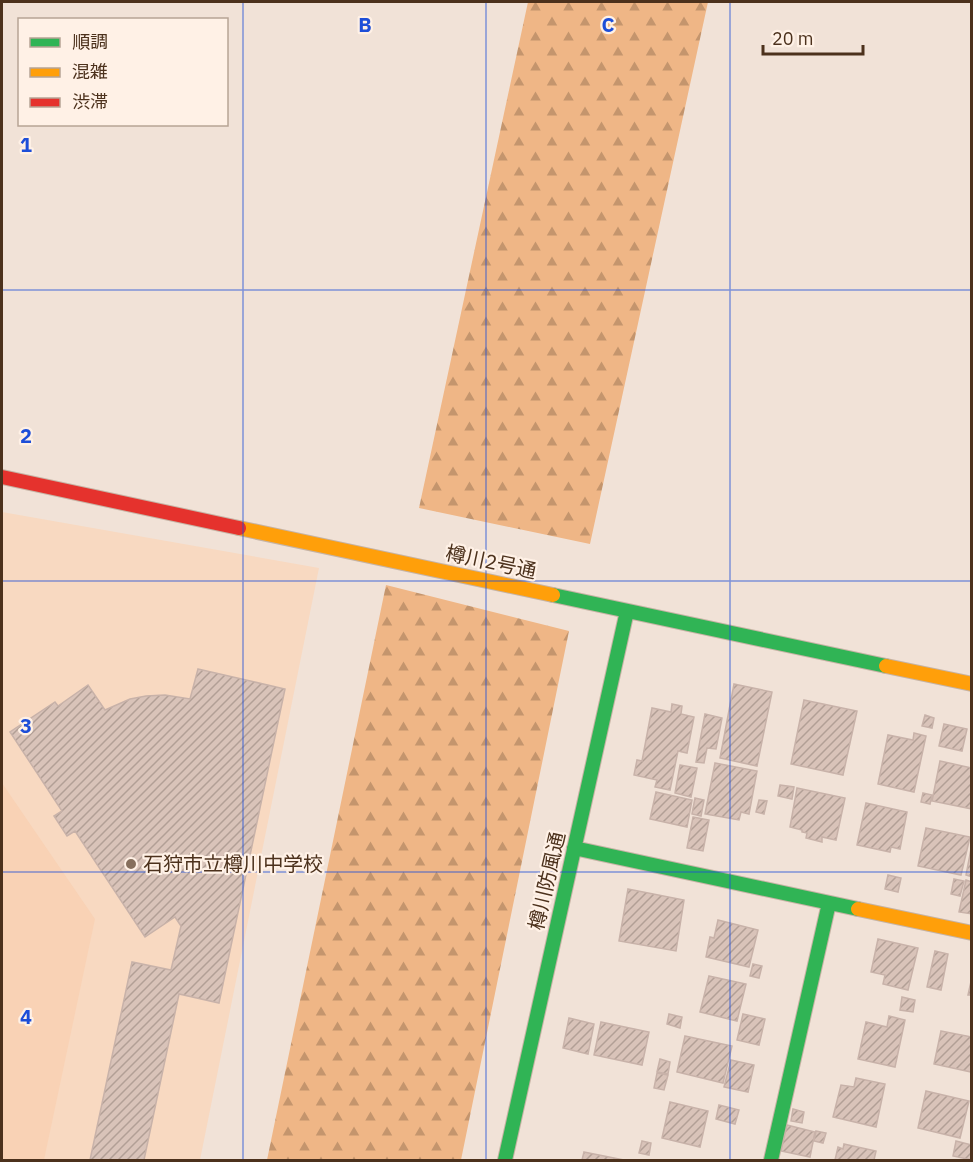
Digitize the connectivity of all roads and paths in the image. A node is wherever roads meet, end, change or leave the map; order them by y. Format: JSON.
{"nodes":[{"id":1,"x":2,"y":477,"type":"edge"},
{"id":2,"x":627,"y":611,"type":"junction"},
{"id":3,"x":972,"y":684,"type":"edge"},
{"id":4,"x":574,"y":848,"type":"junction"},
{"id":5,"x":829,"y":903,"type":"junction"},
{"id":6,"x":972,"y":933,"type":"edge"},
{"id":7,"x":505,"y":1161,"type":"edge"},
{"id":8,"x":771,"y":1161,"type":"edge"}],
"edges":[{"from":1,"to":2,"type":"street","name":"樽川2号通"},
{"from":2,"to":3,"type":"street","name":"樽川2号通"},
{"from":2,"to":4,"type":"street","name":"樽川防風通"},
{"from":4,"to":5,"type":"street"},
{"from":4,"to":7,"type":"street","name":"樽川防風通"},
{"from":5,"to":6,"type":"street"},
{"from":5,"to":8,"type":"street"}]}
